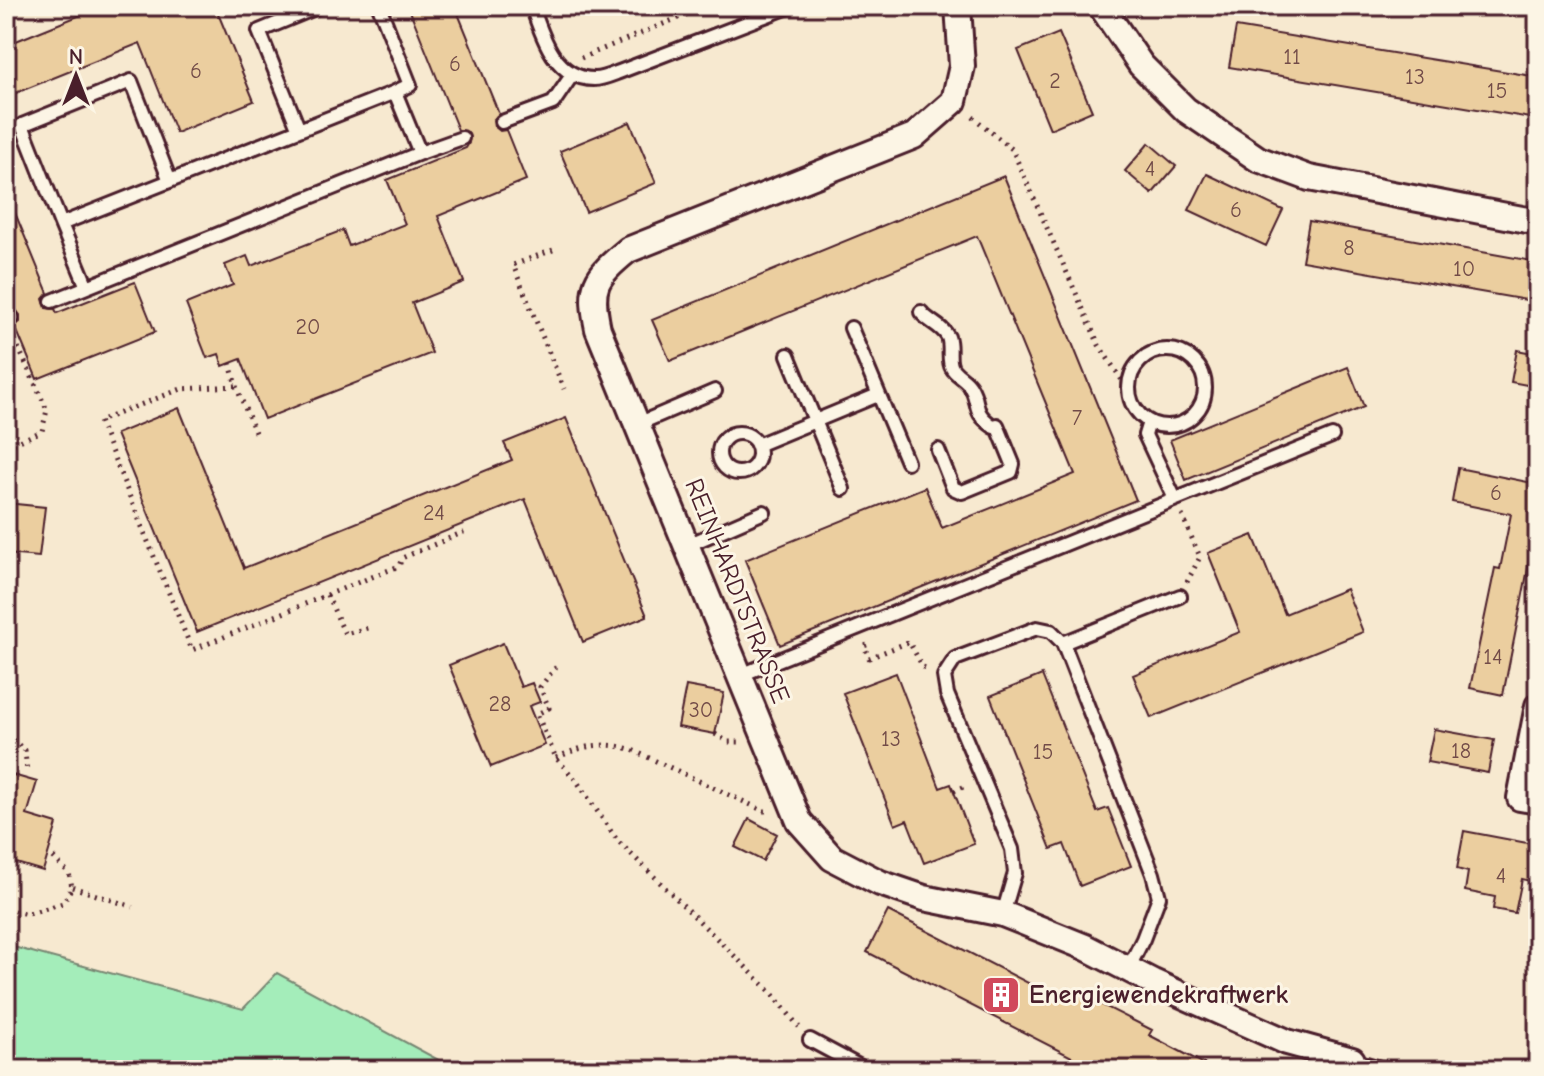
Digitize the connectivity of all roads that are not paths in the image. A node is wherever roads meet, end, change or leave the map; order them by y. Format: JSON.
{"nodes":[{"id":1,"x":320,"y":6,"type":"edge"},
{"id":2,"x":379,"y":6,"type":"edge"},
{"id":3,"x":532,"y":6,"type":"edge"},
{"id":4,"x":791,"y":6,"type":"edge"},
{"id":5,"x":958,"y":6,"type":"edge"},
{"id":6,"x":1101,"y":6,"type":"edge"},
{"id":7,"x":567,"y":70,"type":"junction"},
{"id":8,"x":395,"y":92,"type":"junction"},
{"id":9,"x":502,"y":122,"type":"dead end"},
{"id":10,"x":299,"y":130,"type":"junction"},
{"id":11,"x":462,"y":138,"type":"dead end"},
{"id":12,"x":420,"y":153,"type":"junction"},
{"id":13,"x":170,"y":181,"type":"junction"},
{"id":14,"x":1538,"y":222,"type":"edge"},
{"id":15,"x":61,"y":224,"type":"junction"},
{"id":16,"x":87,"y":287,"type":"junction"},
{"id":17,"x":52,"y":301,"type":"dead end"},
{"id":18,"x":921,"y":312,"type":"dead end"},
{"id":19,"x":851,"y":328,"type":"dead end"},
{"id":20,"x":788,"y":355,"type":"dead end"},
{"id":21,"x":715,"y":391,"type":"dead end"},
{"id":22,"x":878,"y":395,"type":"junction"},
{"id":23,"x":815,"y":421,"type":"junction"},
{"id":24,"x":1149,"y":422,"type":"junction"},
{"id":25,"x":638,"y":424,"type":"junction"},
{"id":26,"x":1332,"y":436,"type":"dead end"},
{"id":27,"x":757,"y":445,"type":"dead end"},
{"id":28,"x":938,"y":450,"type":"dead end"},
{"id":29,"x":907,"y":462,"type":"dead end"},
{"id":30,"x":843,"y":489,"type":"dead end"},
{"id":31,"x":1175,"y":499,"type":"junction"},
{"id":32,"x":764,"y":512,"type":"dead end"},
{"id":33,"x":688,"y":545,"type":"junction"},
{"id":34,"x":1180,"y":596,"type":"road end"},
{"id":35,"x":1063,"y":643,"type":"junction"},
{"id":36,"x":741,"y":675,"type":"junction"},
{"id":37,"x":1538,"y":706,"type":"edge"},
{"id":38,"x":1529,"y":800,"type":"edge"},
{"id":39,"x":1003,"y":914,"type":"junction"},
{"id":40,"x":1128,"y":969,"type":"junction"},
{"id":41,"x":810,"y":1040,"type":"road end"},
{"id":42,"x":1352,"y":1060,"type":"joint"},
{"id":43,"x":1380,"y":1069,"type":"edge"},
{"id":44,"x":866,"y":1070,"type":"edge"},
{"id":45,"x":1399,"y":1070,"type":"edge"}],
"edges":[{"from":1,"to":10,"type":"lane"},
{"from":2,"to":8,"type":"lane"},
{"from":3,"to":7,"type":"lane"},
{"from":4,"to":7,"type":"lane"},
{"from":5,"to":25,"type":"street","name":"REINHARDTSTRASSE"},
{"from":6,"to":14,"type":"street"},
{"from":7,"to":9,"type":"lane"},
{"from":8,"to":10,"type":"lane"},
{"from":8,"to":12,"type":"lane"},
{"from":10,"to":13,"type":"lane"},
{"from":11,"to":12,"type":"lane"},
{"from":12,"to":16,"type":"lane"},
{"from":13,"to":15,"type":"lane"},
{"from":13,"to":15,"type":"lane"},
{"from":15,"to":16,"type":"lane"},
{"from":16,"to":17,"type":"lane"},
{"from":18,"to":28,"type":"lane"},
{"from":19,"to":22,"type":"lane"},
{"from":20,"to":23,"type":"lane"},
{"from":21,"to":25,"type":"lane"},
{"from":22,"to":23,"type":"lane"},
{"from":22,"to":29,"type":"lane"},
{"from":23,"to":27,"type":"lane"},
{"from":23,"to":30,"type":"lane"},
{"from":24,"to":24,"type":"lane"},
{"from":24,"to":31,"type":"lane"},
{"from":25,"to":33,"type":"street","name":"REINHARDTSTRASSE"},
{"from":26,"to":31,"type":"lane"},
{"from":31,"to":36,"type":"lane"},
{"from":32,"to":33,"type":"lane"},
{"from":33,"to":36,"type":"street","name":"REINHARDTSTRASSE"},
{"from":34,"to":35,"type":"lane"},
{"from":35,"to":39,"type":"lane"},
{"from":35,"to":40,"type":"lane"},
{"from":36,"to":39,"type":"street","name":"REINHARDTSTRASSE"},
{"from":37,"to":38,"type":"street"},
{"from":39,"to":40,"type":"street","name":"REINHARDTSTRASSE"},
{"from":40,"to":42,"type":"street","name":"REINHARDTSTRASSE"},
{"from":41,"to":44,"type":"lane"},
{"from":42,"to":43,"type":"lane"},
{"from":43,"to":45,"type":"lane"}]}
